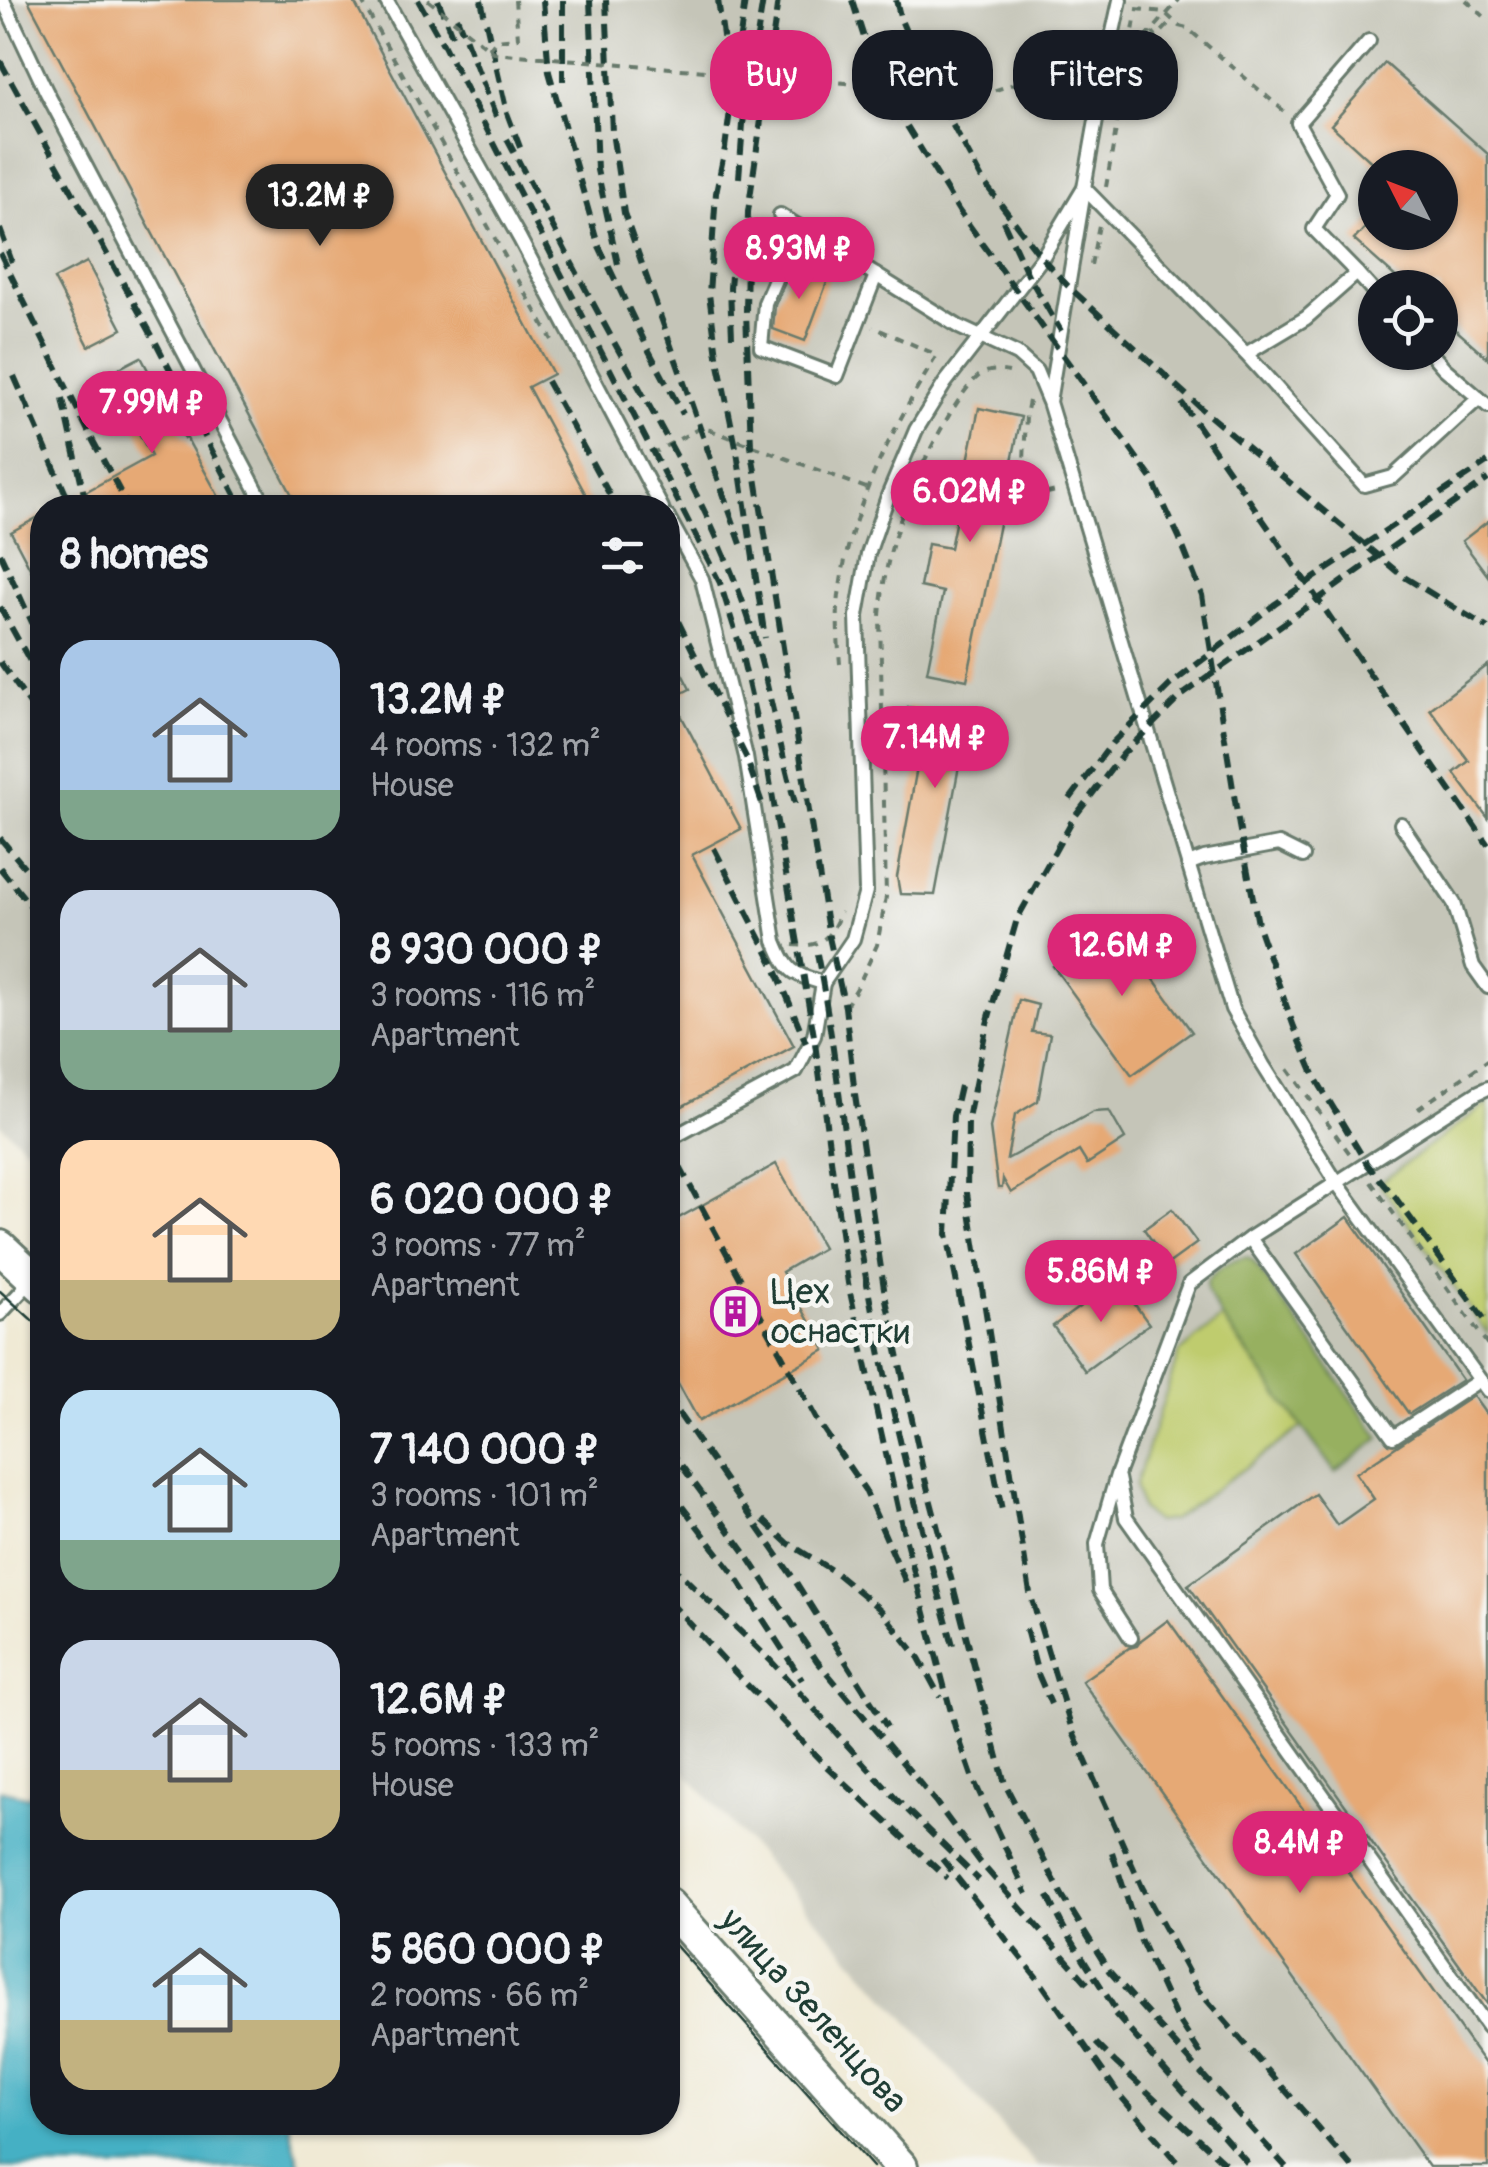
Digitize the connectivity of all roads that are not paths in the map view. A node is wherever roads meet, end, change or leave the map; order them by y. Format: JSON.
{"nodes":[{"id":1,"x":3,"y":0,"type":"edge"},
{"id":2,"x":386,"y":0,"type":"edge"},
{"id":3,"x":1120,"y":0,"type":"edge"},
{"id":4,"x":1369,"y":42,"type":"dead end"},
{"id":5,"x":1084,"y":188,"type":"junction"},
{"id":6,"x":780,"y":216,"type":"dead end"},
{"id":7,"x":798,"y":226,"type":"junction"},
{"id":8,"x":1357,"y":272,"type":"joint"},
{"id":9,"x":876,"y":275,"type":"junction"},
{"id":10,"x":979,"y":338,"type":"junction"},
{"id":11,"x":1246,"y":354,"type":"junction"},
{"id":12,"x":1446,"y":370,"type":"edge"},
{"id":13,"x":1049,"y":402,"type":"junction"},
{"id":14,"x":1483,"y":402,"type":"edge"},
{"id":15,"x":259,"y":495,"type":"edge"},
{"id":16,"x":655,"y":495,"type":"edge"},
{"id":17,"x":680,"y":539,"type":"edge"},
{"id":18,"x":1401,"y":824,"type":"dead end"},
{"id":19,"x":1303,"y":856,"type":"dead end"},
{"id":20,"x":1188,"y":864,"type":"junction"},
{"id":21,"x":823,"y":982,"type":"junction"},
{"id":22,"x":1488,"y":987,"type":"edge"},
{"id":23,"x":1488,"y":1088,"type":"edge"},
{"id":24,"x":680,"y":1133,"type":"edge"},
{"id":25,"x":1337,"y":1183,"type":"junction"},
{"id":26,"x":1250,"y":1238,"type":"junction"},
{"id":27,"x":0,"y":1247,"type":"edge"},
{"id":28,"x":30,"y":1275,"type":"edge"},
{"id":29,"x":30,"y":1289,"type":"edge"},
{"id":30,"x":0,"y":1314,"type":"edge"},
{"id":31,"x":1484,"y":1385,"type":"edge"},
{"id":32,"x":1117,"y":1475,"type":"junction"},
{"id":33,"x":1131,"y":1638,"type":"dead end"},
{"id":34,"x":680,"y":1919,"type":"edge"},
{"id":35,"x":1488,"y":2027,"type":"edge"},
{"id":36,"x":901,"y":2167,"type":"edge"}],
"edges":[{"from":1,"to":15,"type":"lane"},
{"from":2,"to":16,"type":"lane"},
{"from":3,"to":5,"type":"lane"},
{"from":4,"to":8,"type":"lane"},
{"from":5,"to":10,"type":"lane"},
{"from":5,"to":11,"type":"lane"},
{"from":5,"to":13,"type":"lane"},
{"from":6,"to":7,"type":"lane"},
{"from":7,"to":9,"type":"lane"},
{"from":7,"to":9,"type":"lane"},
{"from":8,"to":11,"type":"lane"},
{"from":9,"to":10,"type":"lane"},
{"from":10,"to":13,"type":"lane"},
{"from":10,"to":21,"type":"lane"},
{"from":11,"to":14,"type":"lane"},
{"from":12,"to":14,"type":"lane"},
{"from":13,"to":20,"type":"lane"},
{"from":17,"to":21,"type":"lane"},
{"from":18,"to":22,"type":"lane"},
{"from":19,"to":20,"type":"lane"},
{"from":20,"to":25,"type":"lane"},
{"from":21,"to":24,"type":"lane"},
{"from":23,"to":25,"type":"lane"},
{"from":25,"to":26,"type":"lane"},
{"from":25,"to":31,"type":"lane"},
{"from":26,"to":31,"type":"lane"},
{"from":26,"to":32,"type":"lane"},
{"from":27,"to":28,"type":"main road"},
{"from":29,"to":30,"type":"lane"},
{"from":32,"to":33,"type":"lane"},
{"from":32,"to":35,"type":"lane"},
{"from":34,"to":36,"type":"main road","name":"улица Зеленцова"}]}
